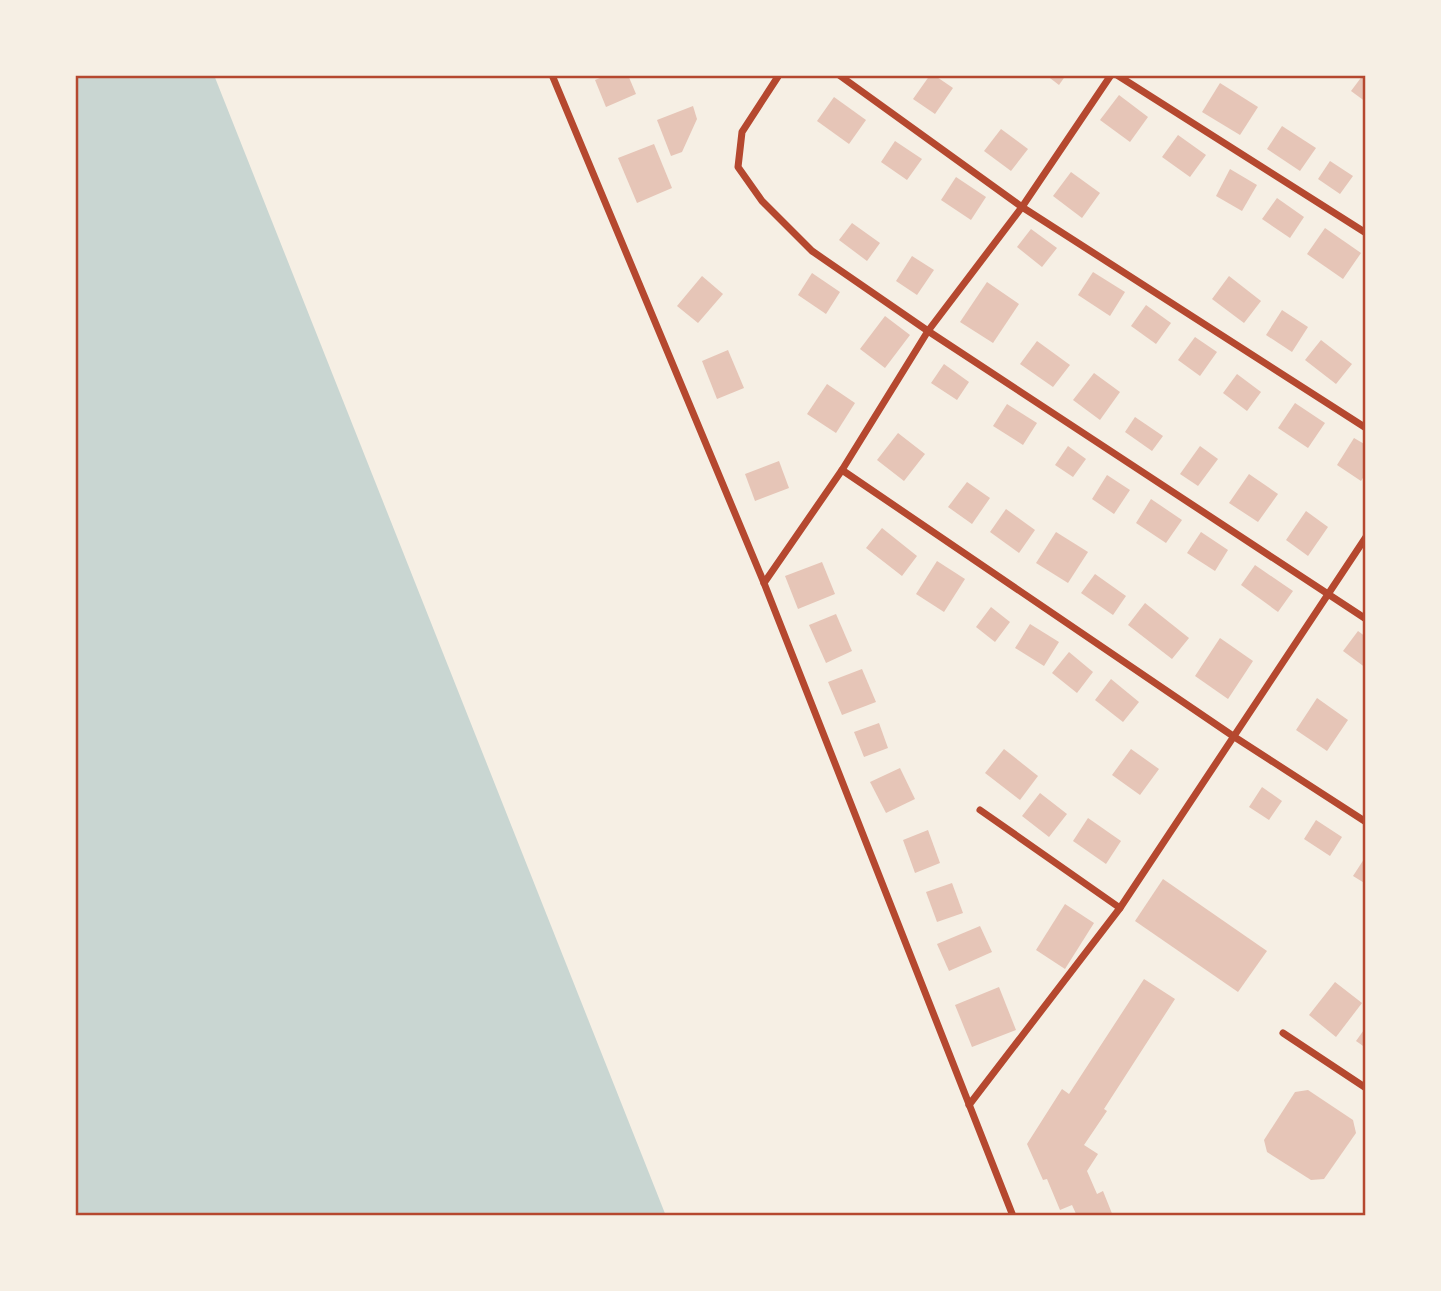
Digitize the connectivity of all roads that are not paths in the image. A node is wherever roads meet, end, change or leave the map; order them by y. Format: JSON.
{"nodes":[{"id":1,"x":552,"y":75,"type":"edge"},
{"id":2,"x":779,"y":75,"type":"edge"},
{"id":3,"x":839,"y":75,"type":"edge"},
{"id":4,"x":1111,"y":75,"type":"edge"},
{"id":5,"x":1117,"y":75,"type":"edge"},
{"id":6,"x":1023,"y":207,"type":"junction"},
{"id":7,"x":1366,"y":233,"type":"edge"},
{"id":8,"x":929,"y":331,"type":"junction"},
{"id":9,"x":1366,"y":428,"type":"edge"},
{"id":10,"x":842,"y":470,"type":"junction"},
{"id":11,"x":1366,"y":537,"type":"edge"},
{"id":12,"x":764,"y":583,"type":"junction"},
{"id":13,"x":1327,"y":595,"type":"junction"},
{"id":14,"x":1366,"y":619,"type":"edge"},
{"id":15,"x":1233,"y":736,"type":"junction"},
{"id":16,"x":980,"y":810,"type":"dead end"},
{"id":17,"x":1366,"y":822,"type":"edge"},
{"id":18,"x":1119,"y":908,"type":"junction"},
{"id":19,"x":1283,"y":1033,"type":"dead end"},
{"id":20,"x":1366,"y":1087,"type":"edge"},
{"id":21,"x":970,"y":1105,"type":"junction"},
{"id":22,"x":1013,"y":1216,"type":"edge"}],
"edges":[{"from":1,"to":12,"type":"street"},
{"from":2,"to":8,"type":"street"},
{"from":3,"to":6,"type":"street"},
{"from":4,"to":6,"type":"street"},
{"from":5,"to":7,"type":"street"},
{"from":6,"to":8,"type":"street"},
{"from":6,"to":9,"type":"street"},
{"from":8,"to":10,"type":"street"},
{"from":8,"to":13,"type":"street"},
{"from":10,"to":12,"type":"street"},
{"from":10,"to":15,"type":"street"},
{"from":11,"to":13,"type":"street"},
{"from":12,"to":21,"type":"street"},
{"from":13,"to":14,"type":"street"},
{"from":13,"to":15,"type":"street"},
{"from":15,"to":17,"type":"street"},
{"from":15,"to":18,"type":"street"},
{"from":16,"to":18,"type":"street"},
{"from":18,"to":21,"type":"street"},
{"from":19,"to":20,"type":"street"},
{"from":21,"to":22,"type":"street"}]}
